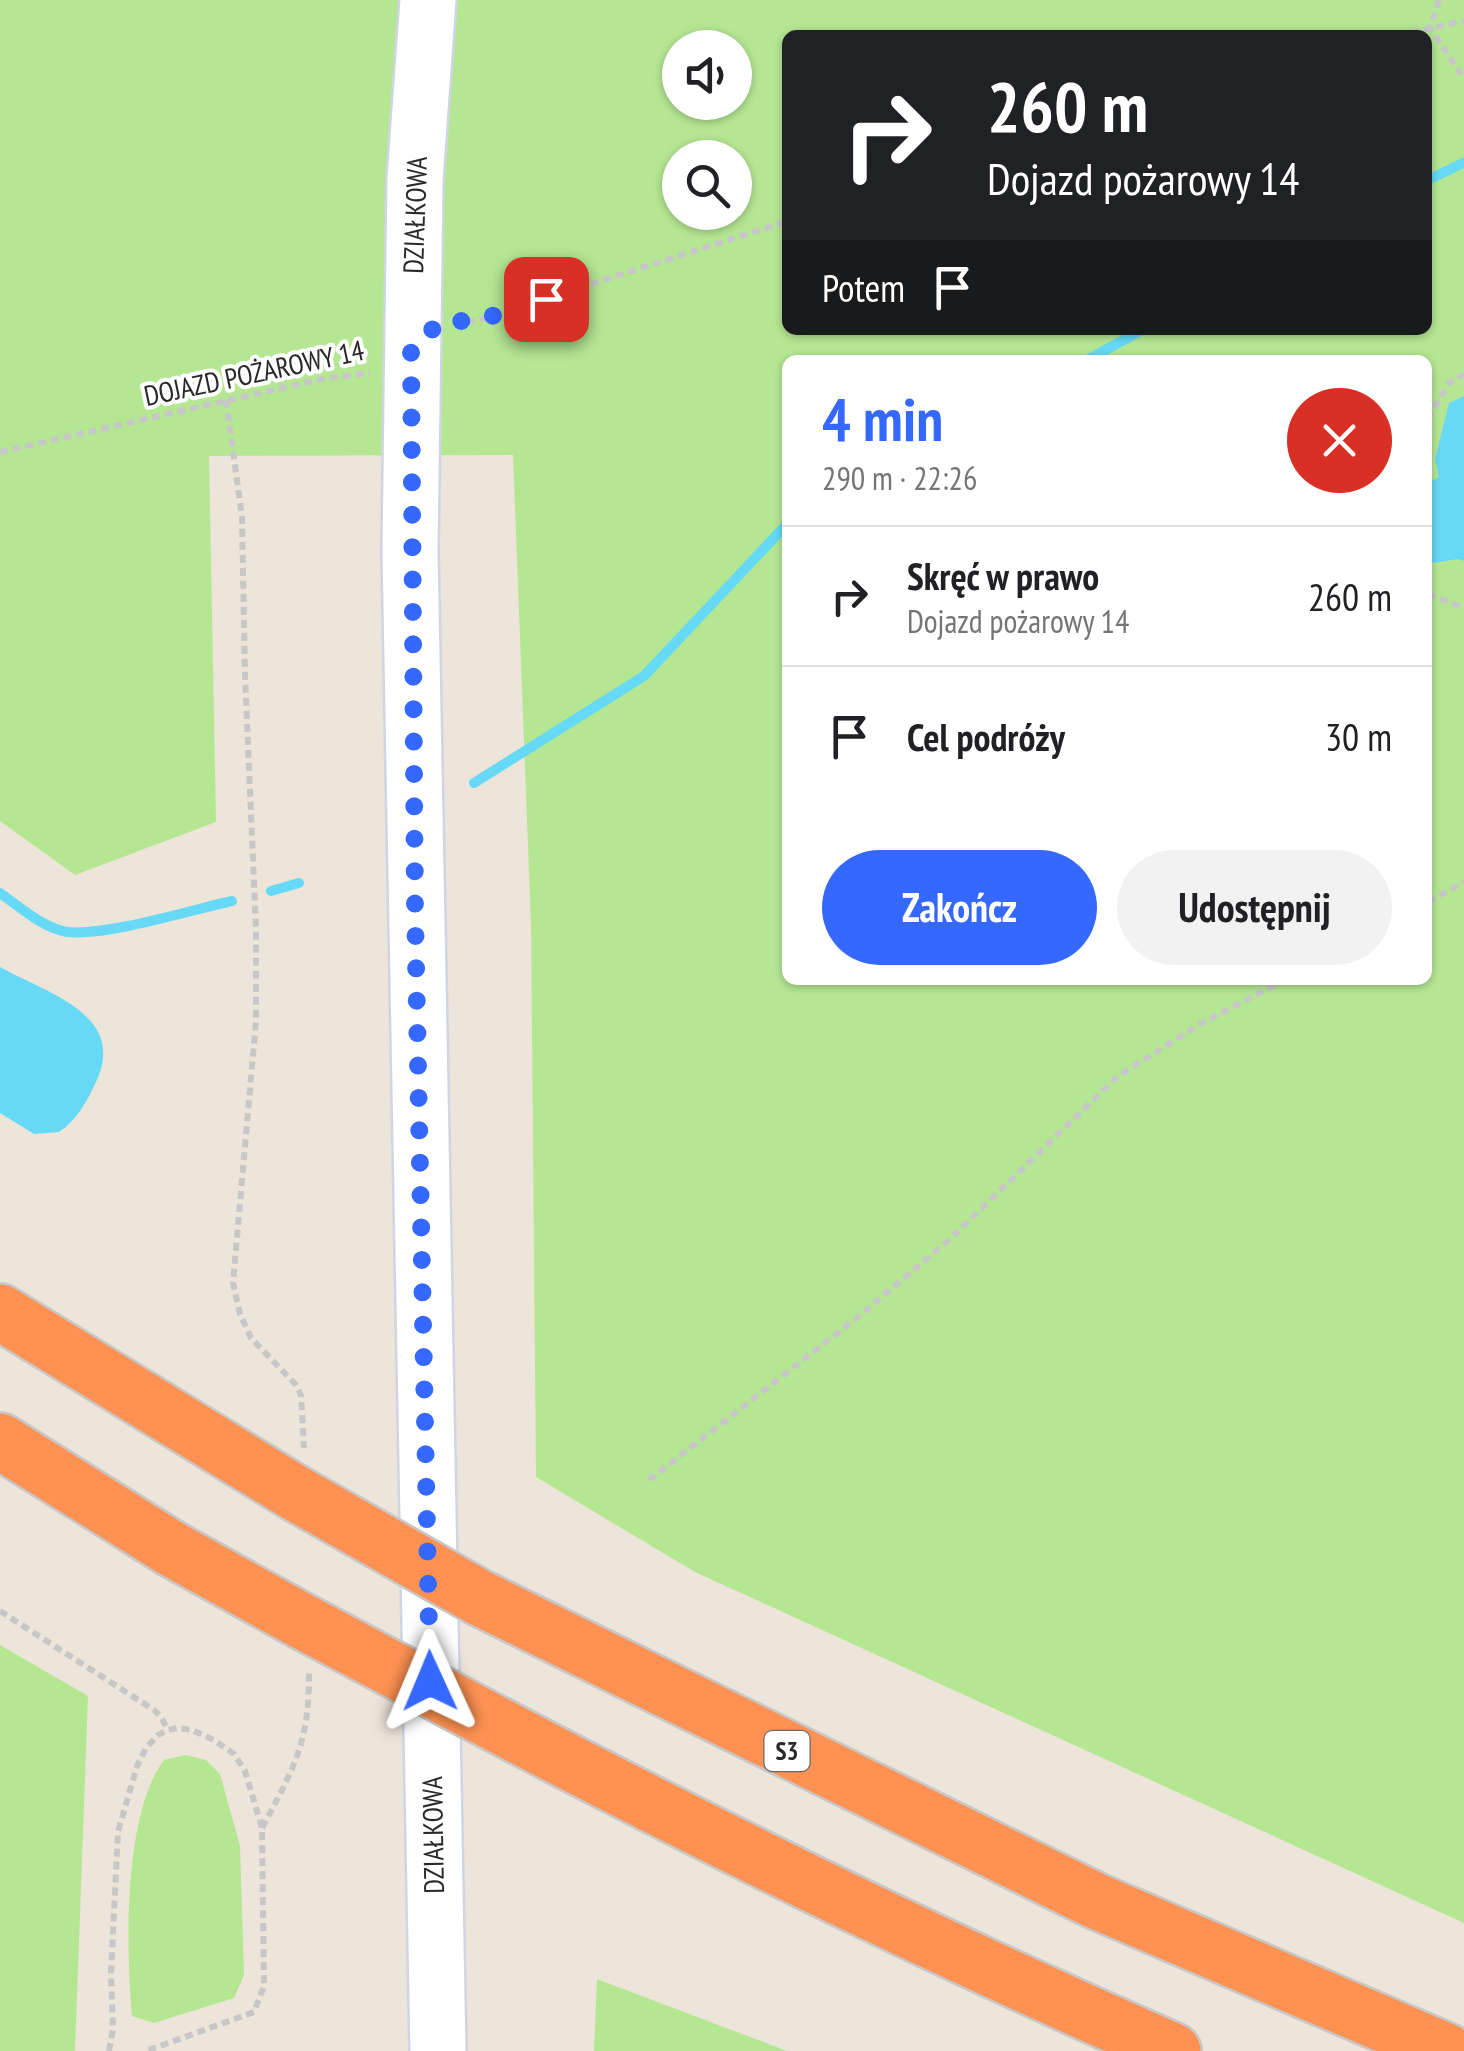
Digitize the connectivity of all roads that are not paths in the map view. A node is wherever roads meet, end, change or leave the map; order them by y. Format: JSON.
{"nodes":[{"id":1,"x":428,"y":0,"type":"edge"},
{"id":2,"x":0,"y":1312,"type":"edge"},
{"id":3,"x":0,"y":1441,"type":"edge"},
{"id":4,"x":438,"y":2051,"type":"edge"},
{"id":5,"x":1173,"y":2051,"type":"edge"},
{"id":6,"x":1446,"y":2051,"type":"edge"}],
"edges":[{"from":1,"to":4,"type":"street","name":"DZIAŁKOWA"},
{"from":2,"to":6,"type":"highway","number":"S3","bridge":true},
{"from":3,"to":5,"type":"highway","bridge":true}]}
